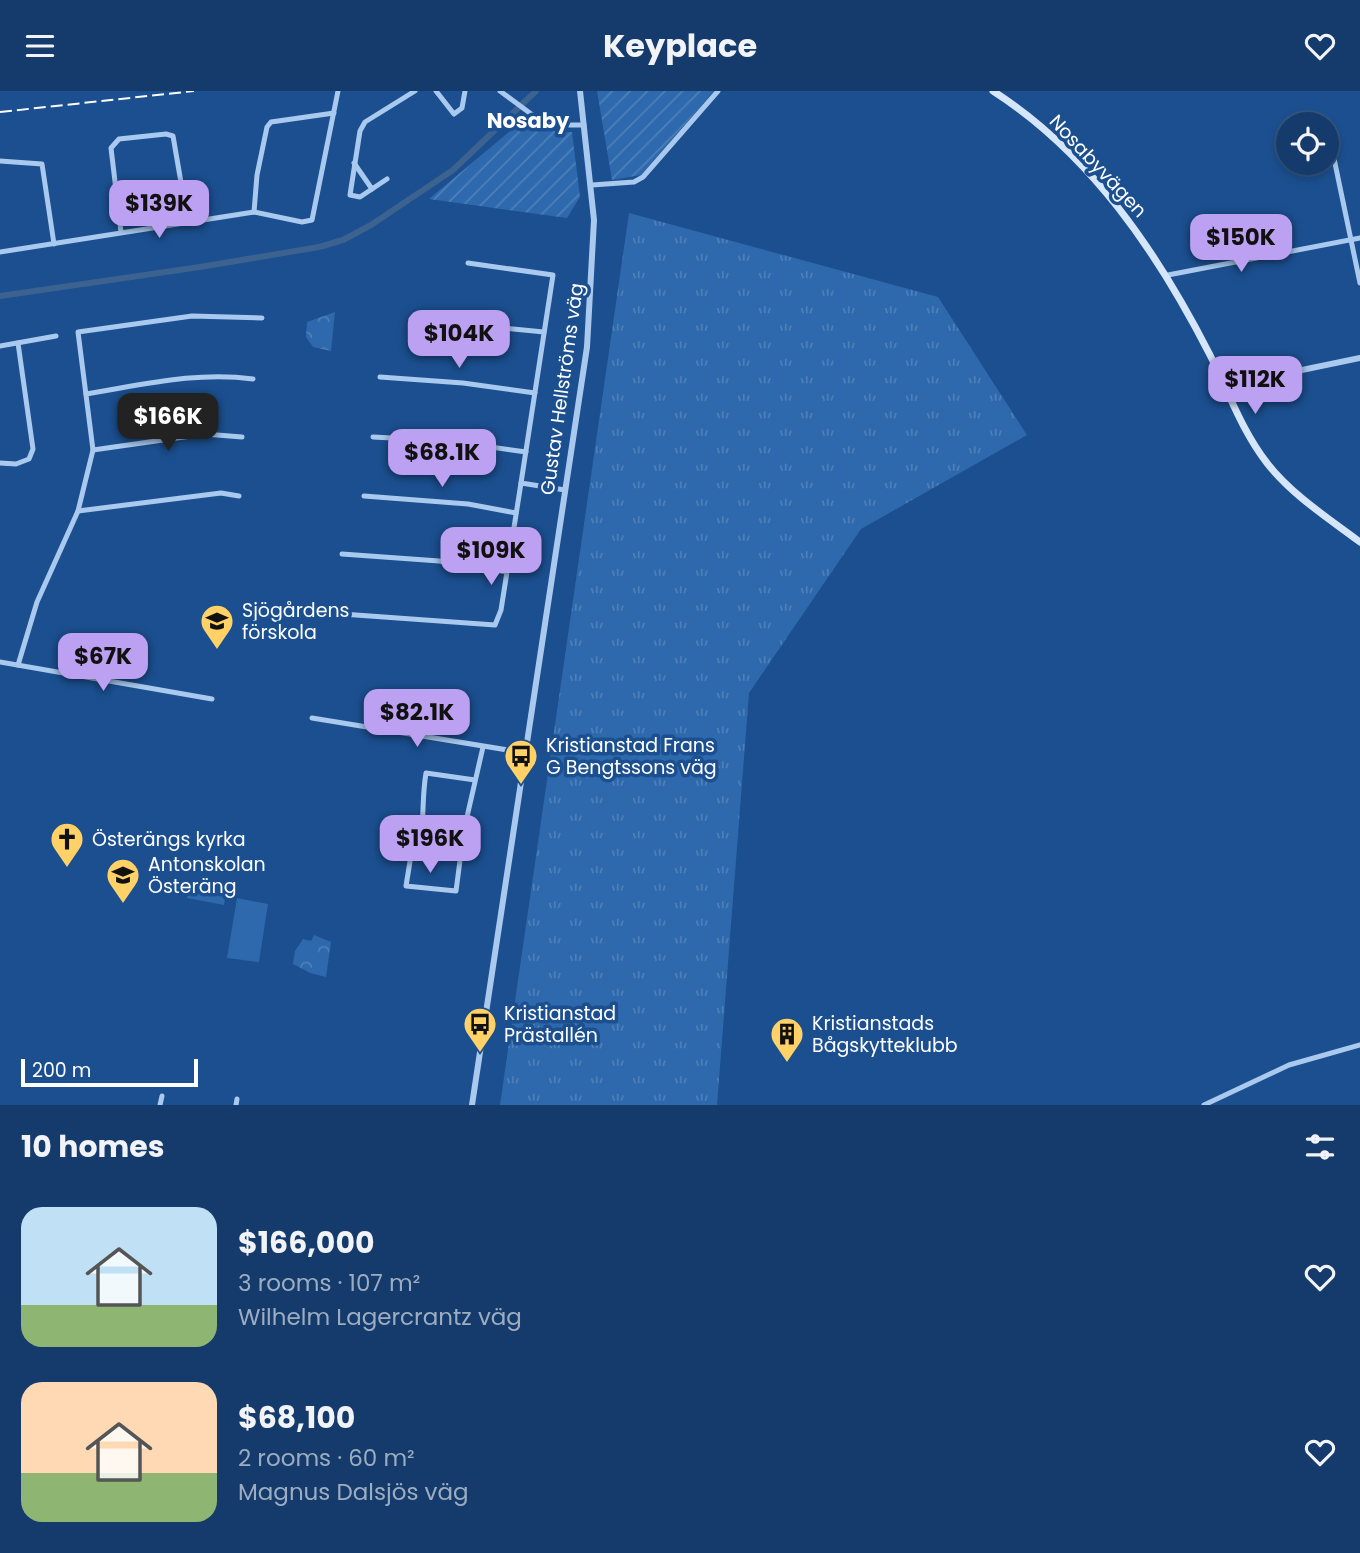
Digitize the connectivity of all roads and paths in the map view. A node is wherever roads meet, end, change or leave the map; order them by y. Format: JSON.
{"nodes":[{"id":1,"x":338,"y":91,"type":"edge"},
{"id":2,"x":415,"y":91,"type":"edge"},
{"id":3,"x":436,"y":91,"type":"edge"},
{"id":4,"x":465,"y":91,"type":"edge"},
{"id":5,"x":500,"y":91,"type":"edge"},
{"id":6,"x":580,"y":91,"type":"edge"},
{"id":7,"x":718,"y":91,"type":"edge"},
{"id":8,"x":993,"y":91,"type":"edge"},
{"id":9,"x":334,"y":113,"type":"junction"},
{"id":10,"x":584,"y":125,"type":"junction"},
{"id":11,"x":0,"y":161,"type":"edge"},
{"id":12,"x":354,"y":163,"type":"junction"},
{"id":13,"x":1337,"y":175,"type":"edge"},
{"id":14,"x":387,"y":179,"type":"dead end"},
{"id":15,"x":592,"y":185,"type":"junction"},
{"id":16,"x":373,"y":189,"type":"junction"},
{"id":17,"x":254,"y":212,"type":"junction"},
{"id":18,"x":188,"y":223,"type":"junction"},
{"id":19,"x":121,"y":232,"type":"junction"},
{"id":20,"x":1360,"y":238,"type":"edge"},
{"id":21,"x":1349,"y":240,"type":"junction"},
{"id":22,"x":54,"y":243,"type":"junction"},
{"id":23,"x":0,"y":252,"type":"edge"},
{"id":24,"x":468,"y":263,"type":"dead end"},
{"id":25,"x":1168,"y":275,"type":"junction"},
{"id":26,"x":1360,"y":283,"type":"edge"},
{"id":27,"x":262,"y":318,"type":"dead end"},
{"id":28,"x":411,"y":319,"type":"dead end"},
{"id":29,"x":544,"y":333,"type":"junction"},
{"id":30,"x":56,"y":337,"type":"dead end"},
{"id":31,"x":18,"y":343,"type":"junction"},
{"id":32,"x":0,"y":346,"type":"edge"},
{"id":33,"x":1360,"y":358,"type":"edge"},
{"id":34,"x":380,"y":377,"type":"dead end"},
{"id":35,"x":253,"y":379,"type":"dead end"},
{"id":36,"x":1224,"y":386,"type":"junction"},
{"id":37,"x":535,"y":393,"type":"junction"},
{"id":38,"x":86,"y":394,"type":"junction"},
{"id":39,"x":242,"y":437,"type":"dead end"},
{"id":40,"x":373,"y":437,"type":"dead end"},
{"id":41,"x":93,"y":450,"type":"junction"},
{"id":42,"x":526,"y":452,"type":"junction"},
{"id":43,"x":0,"y":463,"type":"edge"},
{"id":44,"x":521,"y":483,"type":"junction"},
{"id":45,"x":565,"y":490,"type":"junction"},
{"id":46,"x":239,"y":496,"type":"dead end"},
{"id":47,"x":364,"y":496,"type":"dead end"},
{"id":48,"x":78,"y":511,"type":"junction"},
{"id":49,"x":516,"y":513,"type":"junction"},
{"id":50,"x":1360,"y":542,"type":"edge"},
{"id":51,"x":342,"y":554,"type":"dead end"},
{"id":52,"x":507,"y":572,"type":"junction"},
{"id":53,"x":342,"y":614,"type":"dead end"},
{"id":54,"x":0,"y":662,"type":"edge"},
{"id":55,"x":18,"y":665,"type":"junction"},
{"id":56,"x":212,"y":699,"type":"dead end"},
{"id":57,"x":312,"y":718,"type":"dead end"},
{"id":58,"x":483,"y":747,"type":"junction"},
{"id":59,"x":526,"y":753,"type":"junction"},
{"id":60,"x":475,"y":780,"type":"junction"},
{"id":61,"x":1360,"y":1045,"type":"edge"},
{"id":62,"x":162,"y":1096,"type":"dead end"},
{"id":63,"x":160,"y":1105,"type":"edge"},
{"id":64,"x":472,"y":1105,"type":"edge"},
{"id":65,"x":1204,"y":1105,"type":"edge"}],
"edges":[{"from":1,"to":9,"type":"street"},
{"from":2,"to":12,"type":"street"},
{"from":3,"to":4,"type":"street"},
{"from":5,"to":10,"type":"street"},
{"from":6,"to":10,"type":"street","name":"Gustav Hellströms väg"},
{"from":7,"to":15,"type":"street"},
{"from":8,"to":25,"type":"main road","name":"Nosabyvägen"},
{"from":9,"to":17,"type":"street"},
{"from":9,"to":17,"type":"street"},
{"from":10,"to":15,"type":"street","name":"Gustav Hellströms väg"},
{"from":11,"to":22,"type":"street"},
{"from":12,"to":16,"type":"street"},
{"from":12,"to":16,"type":"street"},
{"from":13,"to":21,"type":"street"},
{"from":14,"to":16,"type":"street"},
{"from":15,"to":45,"type":"street","name":"Gustav Hellströms väg"},
{"from":17,"to":18,"type":"street"},
{"from":18,"to":19,"type":"street"},
{"from":18,"to":19,"type":"street"},
{"from":19,"to":22,"type":"street"},
{"from":20,"to":21,"type":"street"},
{"from":21,"to":25,"type":"street"},
{"from":21,"to":26,"type":"street"},
{"from":22,"to":23,"type":"street"},
{"from":24,"to":29,"type":"street"},
{"from":25,"to":36,"type":"main road","name":"Nosabyvägen"},
{"from":27,"to":38,"type":"street"},
{"from":28,"to":29,"type":"street"},
{"from":29,"to":37,"type":"street"},
{"from":30,"to":31,"type":"street"},
{"from":31,"to":32,"type":"street"},
{"from":31,"to":43,"type":"street"},
{"from":33,"to":36,"type":"street"},
{"from":34,"to":37,"type":"street"},
{"from":35,"to":38,"type":"street"},
{"from":36,"to":50,"type":"main road","name":"Nosabyvägen"},
{"from":37,"to":42,"type":"street"},
{"from":38,"to":41,"type":"street"},
{"from":39,"to":41,"type":"street"},
{"from":40,"to":42,"type":"street"},
{"from":41,"to":48,"type":"street"},
{"from":42,"to":44,"type":"street"},
{"from":44,"to":45,"type":"street"},
{"from":44,"to":49,"type":"street"},
{"from":45,"to":59,"type":"street","name":"Gustav Hellströms väg"},
{"from":46,"to":48,"type":"street"},
{"from":47,"to":49,"type":"street"},
{"from":48,"to":55,"type":"street"},
{"from":49,"to":52,"type":"street"},
{"from":51,"to":52,"type":"street"},
{"from":52,"to":53,"type":"street"},
{"from":54,"to":55,"type":"street"},
{"from":55,"to":56,"type":"street"},
{"from":57,"to":58,"type":"street"},
{"from":58,"to":59,"type":"street"},
{"from":58,"to":60,"type":"street"},
{"from":59,"to":64,"type":"street","name":"Gustav Hellströms väg"},
{"from":60,"to":60,"type":"street"},
{"from":61,"to":65,"type":"street"},
{"from":62,"to":63,"type":"street"}]}
